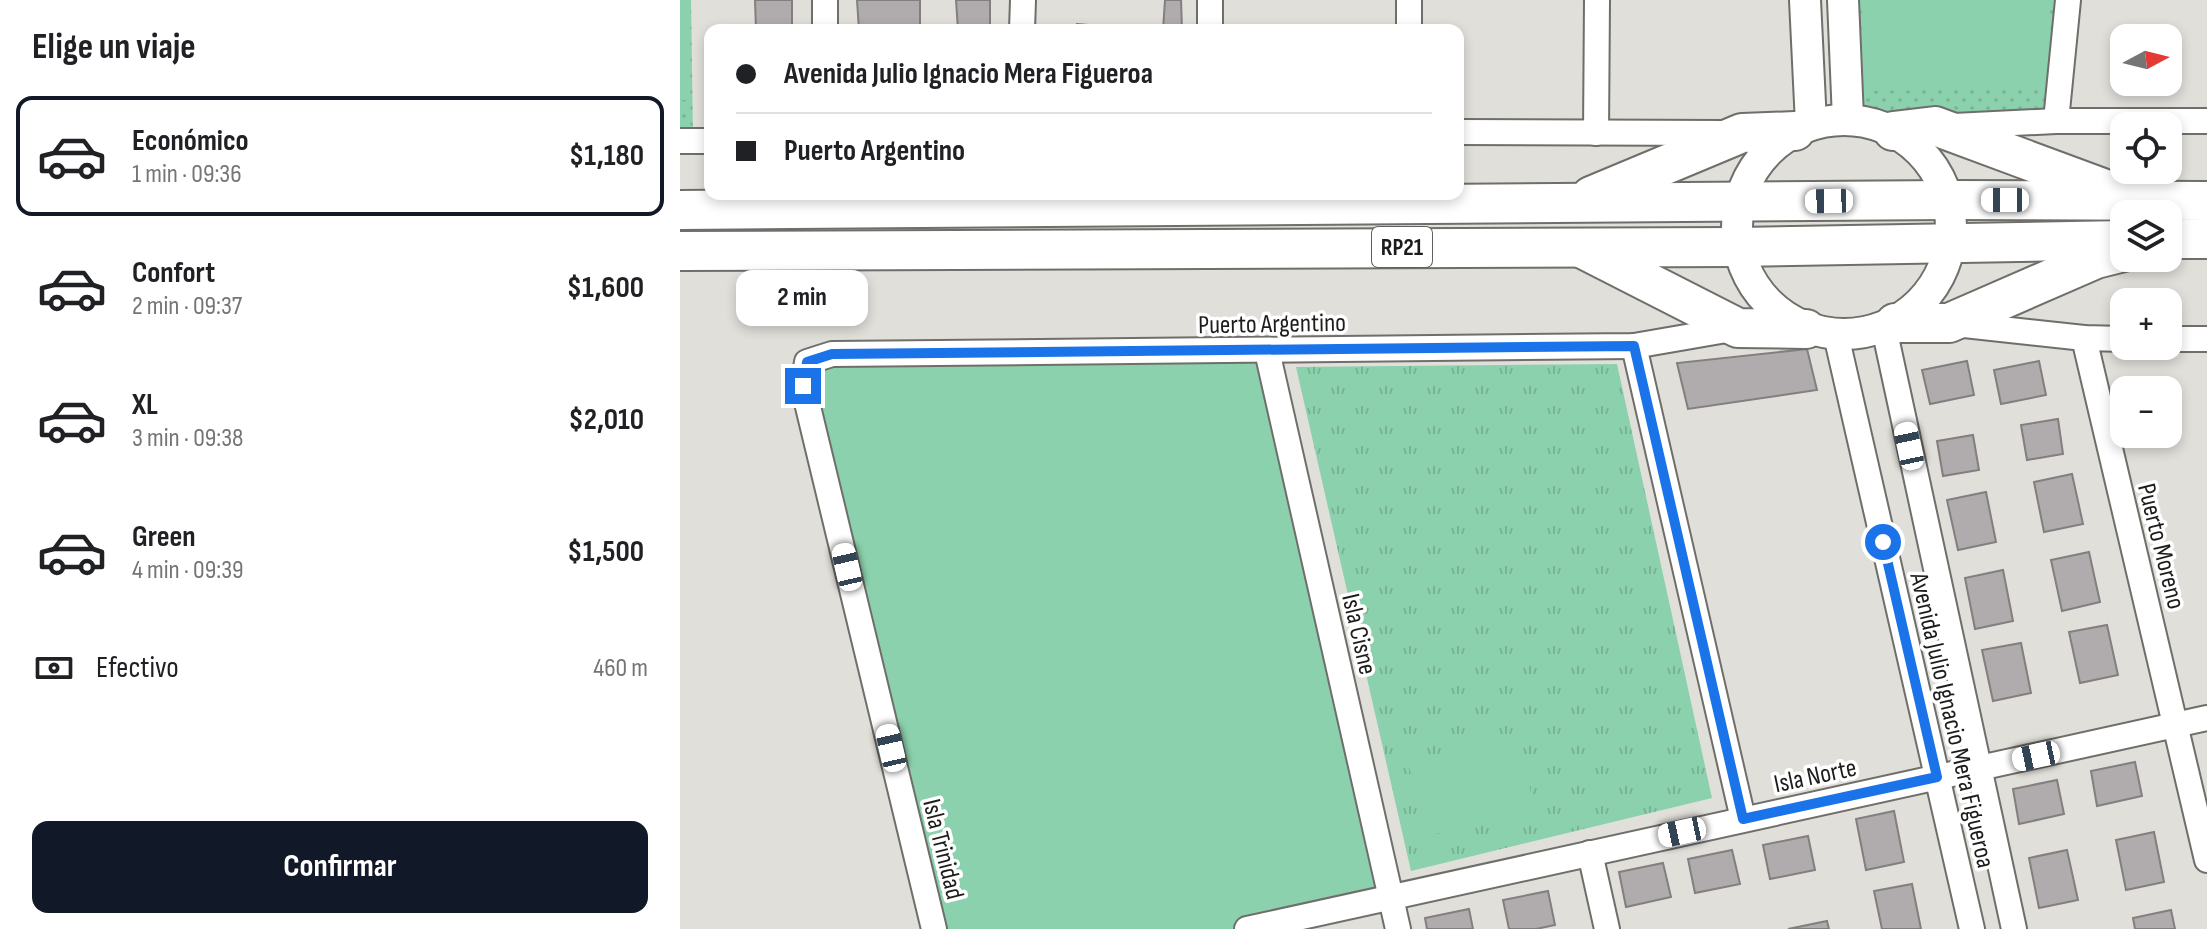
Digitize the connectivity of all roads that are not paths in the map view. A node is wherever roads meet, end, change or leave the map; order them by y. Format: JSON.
{"nodes":[{"id":1,"x":825,"y":0,"type":"edge"},
{"id":2,"x":1023,"y":0,"type":"edge"},
{"id":3,"x":1210,"y":0,"type":"edge"},
{"id":4,"x":1409,"y":0,"type":"edge"},
{"id":5,"x":1597,"y":0,"type":"edge"},
{"id":6,"x":1805,"y":0,"type":"edge"},
{"id":7,"x":1843,"y":0,"type":"edge"},
{"id":8,"x":2068,"y":0,"type":"edge"},
{"id":9,"x":825,"y":24,"type":"edge"},
{"id":10,"x":1022,"y":24,"type":"edge"},
{"id":11,"x":1210,"y":24,"type":"edge"},
{"id":12,"x":1409,"y":24,"type":"edge"},
{"id":13,"x":1848,"y":119,"type":"junction"},
{"id":14,"x":2056,"y":121,"type":"junction"},
{"id":15,"x":2207,"y":121,"type":"edge"},
{"id":16,"x":1935,"y":126,"type":"junction"},
{"id":17,"x":1803,"y":128,"type":"junction"},
{"id":18,"x":1893,"y":131,"type":"junction"},
{"id":19,"x":1464,"y":132,"type":"edge"},
{"id":20,"x":1596,"y":133,"type":"junction"},
{"id":21,"x":1742,"y":133,"type":"junction"},
{"id":22,"x":680,"y":141,"type":"edge"},
{"id":23,"x":704,"y":141,"type":"edge"},
{"id":24,"x":1948,"y":200,"type":"junction"},
{"id":25,"x":2190,"y":201,"type":"edge"},
{"id":26,"x":1739,"y":203,"type":"junction"},
{"id":27,"x":1573,"y":204,"type":"junction"},
{"id":28,"x":680,"y":210,"type":"edge"},
{"id":29,"x":2110,"y":240,"type":"edge"},
{"id":30,"x":1951,"y":243,"type":"junction"},
{"id":31,"x":1577,"y":246,"type":"junction"},
{"id":32,"x":1738,"y":247,"type":"junction"},
{"id":33,"x":680,"y":251,"type":"edge"},
{"id":34,"x":2110,"y":256,"type":"edge"},
{"id":35,"x":1949,"y":323,"type":"junction"},
{"id":36,"x":1889,"y":326,"type":"junction"},
{"id":37,"x":1738,"y":328,"type":"junction"},
{"id":38,"x":1821,"y":332,"type":"junction"},
{"id":39,"x":2084,"y":338,"type":"junction"},
{"id":40,"x":2110,"y":339,"type":"edge"},
{"id":41,"x":2182,"y":339,"type":"edge"},
{"id":42,"x":2207,"y":339,"type":"edge"},
{"id":43,"x":1634,"y":346,"type":"junction"},
{"id":44,"x":1267,"y":351,"type":"junction"},
{"id":45,"x":807,"y":362,"type":"joint"},
{"id":46,"x":2207,"y":718,"type":"edge"},
{"id":47,"x":2177,"y":725,"type":"junction"},
{"id":48,"x":1979,"y":768,"type":"junction"},
{"id":49,"x":1937,"y":777,"type":"junction"},
{"id":50,"x":1743,"y":819,"type":"junction"},
{"id":51,"x":1590,"y":853,"type":"junction"},
{"id":52,"x":2207,"y":860,"type":"edge"},
{"id":53,"x":1390,"y":896,"type":"junction"},
{"id":54,"x":934,"y":929,"type":"edge"},
{"id":55,"x":1247,"y":929,"type":"edge"},
{"id":56,"x":1398,"y":929,"type":"edge"},
{"id":57,"x":1607,"y":929,"type":"edge"},
{"id":58,"x":1972,"y":929,"type":"edge"},
{"id":59,"x":2014,"y":929,"type":"edge"}],
"edges":[{"from":1,"to":9,"type":"street"},
{"from":2,"to":10,"type":"street"},
{"from":3,"to":11,"type":"street"},
{"from":4,"to":12,"type":"street"},
{"from":5,"to":20,"type":"street"},
{"from":6,"to":17,"type":"street"},
{"from":7,"to":13,"type":"street"},
{"from":8,"to":14,"type":"street"},
{"from":13,"to":17,"type":"street"},
{"from":13,"to":18,"type":"street"},
{"from":14,"to":15,"type":"street"},
{"from":14,"to":16,"type":"street"},
{"from":16,"to":18,"type":"main road"},
{"from":16,"to":25,"type":"main road"},
{"from":17,"to":21,"type":"main road"},
{"from":17,"to":26,"type":"street"},
{"from":18,"to":24,"type":"street"},
{"from":19,"to":20,"type":"street"},
{"from":20,"to":21,"type":"street"},
{"from":21,"to":27,"type":"main road"},
{"from":22,"to":23,"type":"street"},
{"from":24,"to":25,"type":"main road","number":"RP21"},
{"from":24,"to":26,"type":"main road","number":"RP21"},
{"from":24,"to":30,"type":"street"},
{"from":26,"to":27,"type":"main road","number":"RP21"},
{"from":26,"to":32,"type":"street"},
{"from":27,"to":28,"type":"main road","number":"RP21"},
{"from":29,"to":30,"type":"main road","number":"RP21"},
{"from":30,"to":32,"type":"main road","number":"RP21"},
{"from":30,"to":36,"type":"street"},
{"from":31,"to":32,"type":"main road","number":"RP21"},
{"from":31,"to":33,"type":"main road","number":"RP21"},
{"from":31,"to":37,"type":"main road"},
{"from":32,"to":38,"type":"street"},
{"from":34,"to":35,"type":"main road"},
{"from":35,"to":36,"type":"main road"},
{"from":35,"to":39,"type":"street"},
{"from":36,"to":38,"type":"street"},
{"from":36,"to":48,"type":"street","name":"Avenida Julio Ignacio Mera Figueroa"},
{"from":37,"to":38,"type":"main road"},
{"from":37,"to":43,"type":"street","name":"Puerto Argentino"},
{"from":38,"to":49,"type":"street","name":"Avenida Julio Ignacio Mera Figueroa"},
{"from":39,"to":40,"type":"street"},
{"from":39,"to":47,"type":"street","name":"Puerto Moreno"},
{"from":41,"to":42,"type":"street"},
{"from":43,"to":44,"type":"street","name":"Puerto Argentino"},
{"from":43,"to":50,"type":"street"},
{"from":44,"to":45,"type":"street","name":"Puerto Argentino"},
{"from":44,"to":53,"type":"street","name":"Isla Cisne"},
{"from":45,"to":54,"type":"street","name":"Isla Trinidad"},
{"from":46,"to":47,"type":"street","name":"Isla Norte"},
{"from":47,"to":48,"type":"street","name":"Isla Norte"},
{"from":47,"to":52,"type":"street","name":"Puerto Moreno"},
{"from":48,"to":49,"type":"street","name":"Isla Norte"},
{"from":48,"to":59,"type":"street","name":"Avenida Julio Ignacio Mera Figueroa"},
{"from":49,"to":50,"type":"street","name":"Isla Norte"},
{"from":49,"to":58,"type":"street","name":"Avenida Julio Ignacio Mera Figueroa"},
{"from":50,"to":51,"type":"street","name":"Isla Norte"},
{"from":51,"to":53,"type":"street","name":"Isla Norte"},
{"from":51,"to":57,"type":"street"},
{"from":53,"to":55,"type":"street","name":"Isla Norte"},
{"from":53,"to":56,"type":"street","name":"Isla Cisne"}]}
